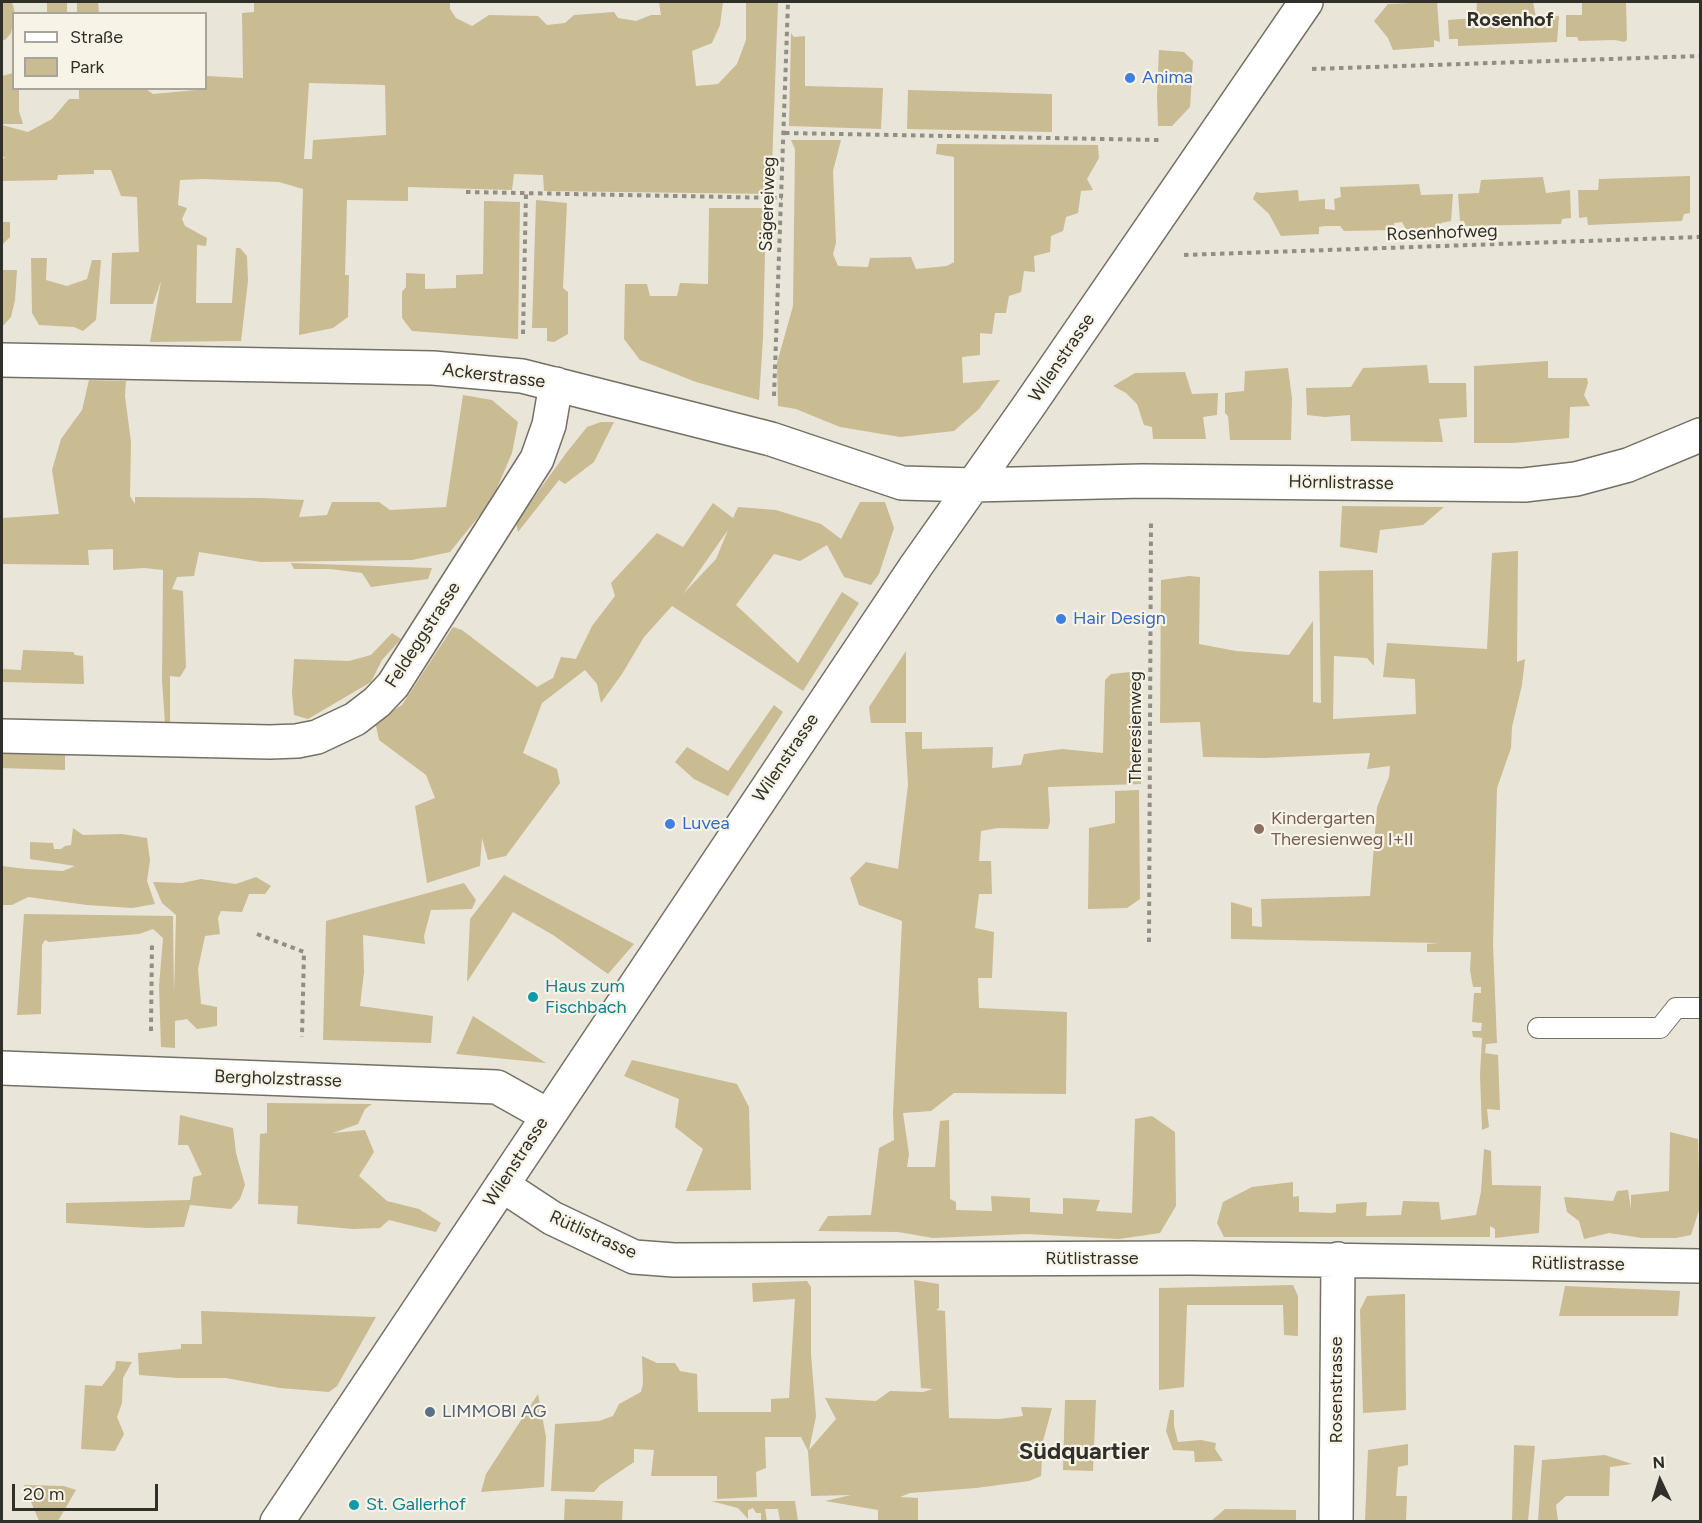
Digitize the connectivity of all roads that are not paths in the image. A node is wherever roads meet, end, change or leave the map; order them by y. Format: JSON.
{"nodes":[{"id":1,"x":1306,"y":2,"type":"edge"},
{"id":2,"x":2,"y":360,"type":"edge"},
{"id":3,"x":556,"y":384,"type":"junction"},
{"id":4,"x":1701,"y":435,"type":"edge"},
{"id":5,"x":973,"y":485,"type":"junction"},
{"id":6,"x":2,"y":736,"type":"edge"},
{"id":7,"x":1701,"y":1008,"type":"edge"},
{"id":8,"x":1538,"y":1028,"type":"dead end"},
{"id":9,"x":2,"y":1068,"type":"edge"},
{"id":10,"x":547,"y":1115,"type":"junction"},
{"id":11,"x":502,"y":1185,"type":"junction"},
{"id":12,"x":1338,"y":1260,"type":"junction"},
{"id":13,"x":1701,"y":1266,"type":"edge"},
{"id":14,"x":277,"y":1521,"type":"edge"},
{"id":15,"x":1336,"y":1521,"type":"edge"}],
"edges":[{"from":1,"to":5,"type":"street","name":"Wilenstrasse"},
{"from":2,"to":3,"type":"street","name":"Ackerstrasse"},
{"from":3,"to":5,"type":"street","name":"Ackerstrasse"},
{"from":3,"to":6,"type":"street","name":"Feldeggstrasse"},
{"from":4,"to":5,"type":"street","name":"Hörnlistrasse"},
{"from":5,"to":10,"type":"street","name":"Wilenstrasse"},
{"from":7,"to":8,"type":"lane"},
{"from":9,"to":10,"type":"street","name":"Bergholzstrasse"},
{"from":10,"to":11,"type":"street","name":"Wilenstrasse"},
{"from":11,"to":12,"type":"street","name":"Rütlistrasse"},
{"from":11,"to":14,"type":"street","name":"Wilenstrasse"},
{"from":12,"to":13,"type":"street","name":"Rütlistrasse"},
{"from":12,"to":15,"type":"street","name":"Rosenstrasse"}]}
